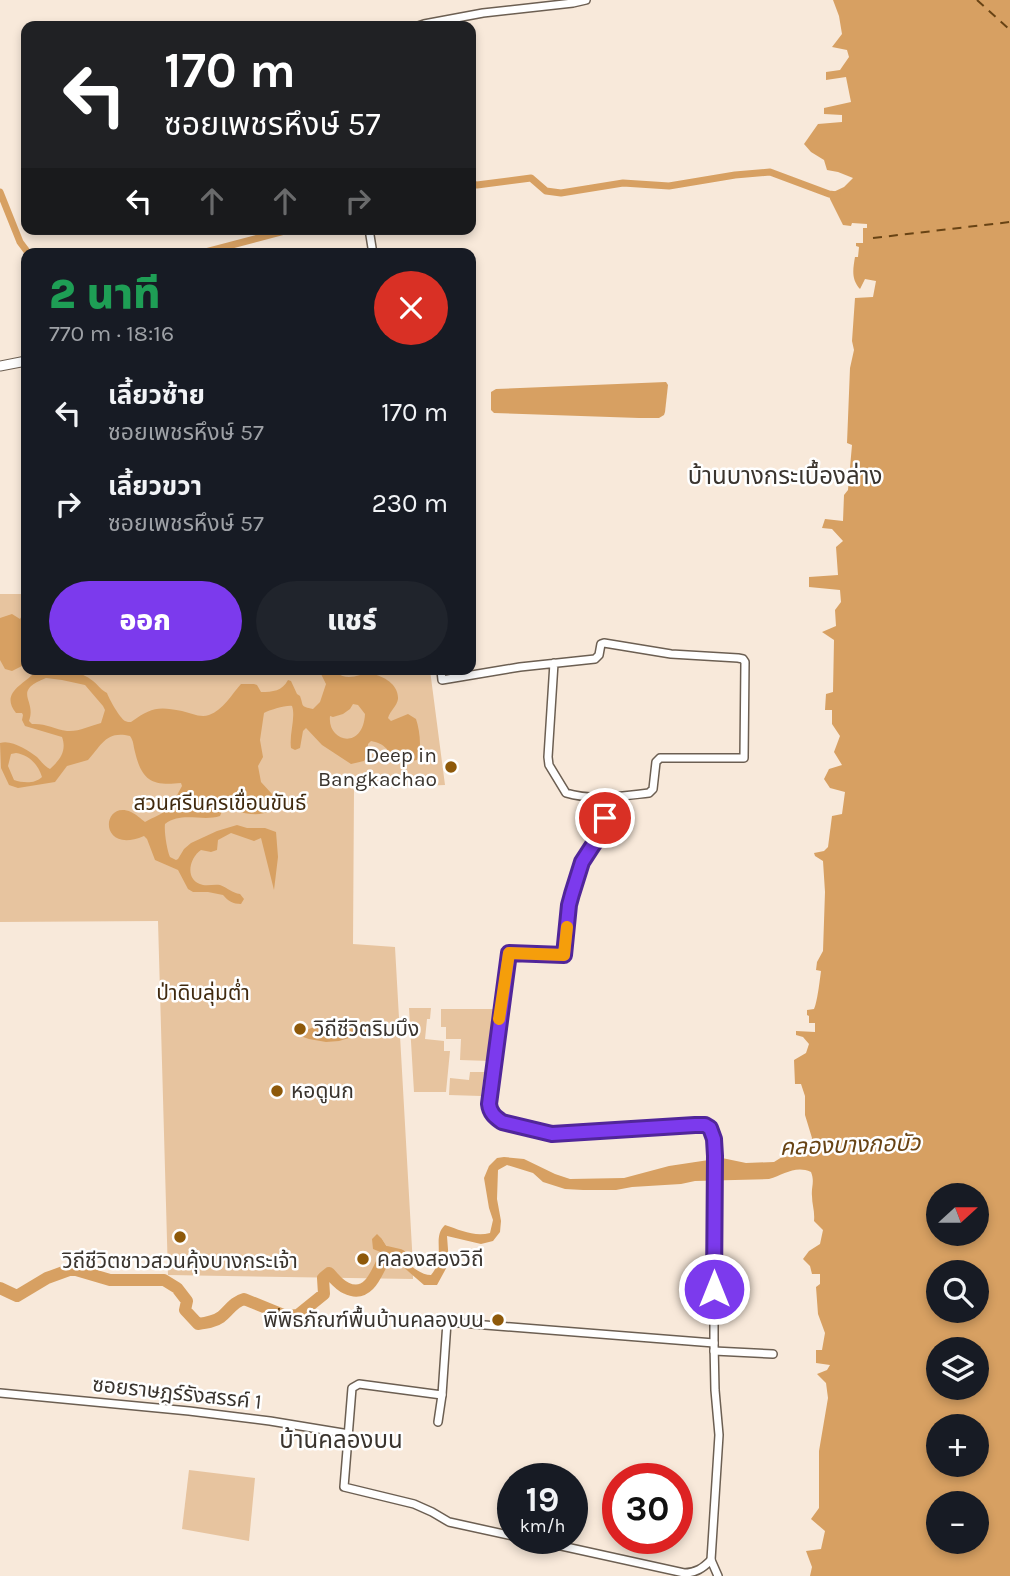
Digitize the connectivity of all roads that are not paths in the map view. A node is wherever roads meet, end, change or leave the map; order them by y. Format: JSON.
{"nodes":[{"id":1,"x":586,"y":0,"type":"edge"},
{"id":2,"x":440,"y":21,"type":"edge"},
{"id":3,"x":21,"y":362,"type":"edge"},
{"id":4,"x":0,"y":366,"type":"edge"},
{"id":5,"x":554,"y":663,"type":"junction"},
{"id":6,"x":476,"y":674,"type":"edge"},
{"id":7,"x":442,"y":675,"type":"edge"},
{"id":8,"x":472,"y":675,"type":"edge"},
{"id":9,"x":608,"y":797,"type":"junction"},
{"id":10,"x":714,"y":1347,"type":"junction"},
{"id":11,"x":773,"y":1354,"type":"dead end"},
{"id":12,"x":0,"y":1393,"type":"edge"},
{"id":13,"x":442,"y":1395,"type":"junction"},
{"id":14,"x":438,"y":1422,"type":"dead end"},
{"id":15,"x":349,"y":1434,"type":"junction"},
{"id":16,"x":497,"y":1532,"type":"edge"},
{"id":17,"x":588,"y":1552,"type":"edge"},
{"id":18,"x":711,"y":1559,"type":"junction"},
{"id":19,"x":718,"y":1576,"type":"edge"}],
"edges":[{"from":1,"to":2,"type":"street"},
{"from":3,"to":4,"type":"street"},
{"from":5,"to":6,"type":"street"},
{"from":5,"to":9,"type":"street"},
{"from":5,"to":9,"type":"street"},
{"from":7,"to":8,"type":"street"},
{"from":9,"to":10,"type":"street"},
{"from":10,"to":11,"type":"street"},
{"from":10,"to":13,"type":"street"},
{"from":10,"to":18,"type":"street"},
{"from":12,"to":15,"type":"street","name":"ซอยราษฎร์รังสรรค์ 1"},
{"from":13,"to":14,"type":"street"},
{"from":13,"to":15,"type":"street"},
{"from":15,"to":16,"type":"street"},
{"from":17,"to":18,"type":"street"},
{"from":18,"to":19,"type":"street"}]}
